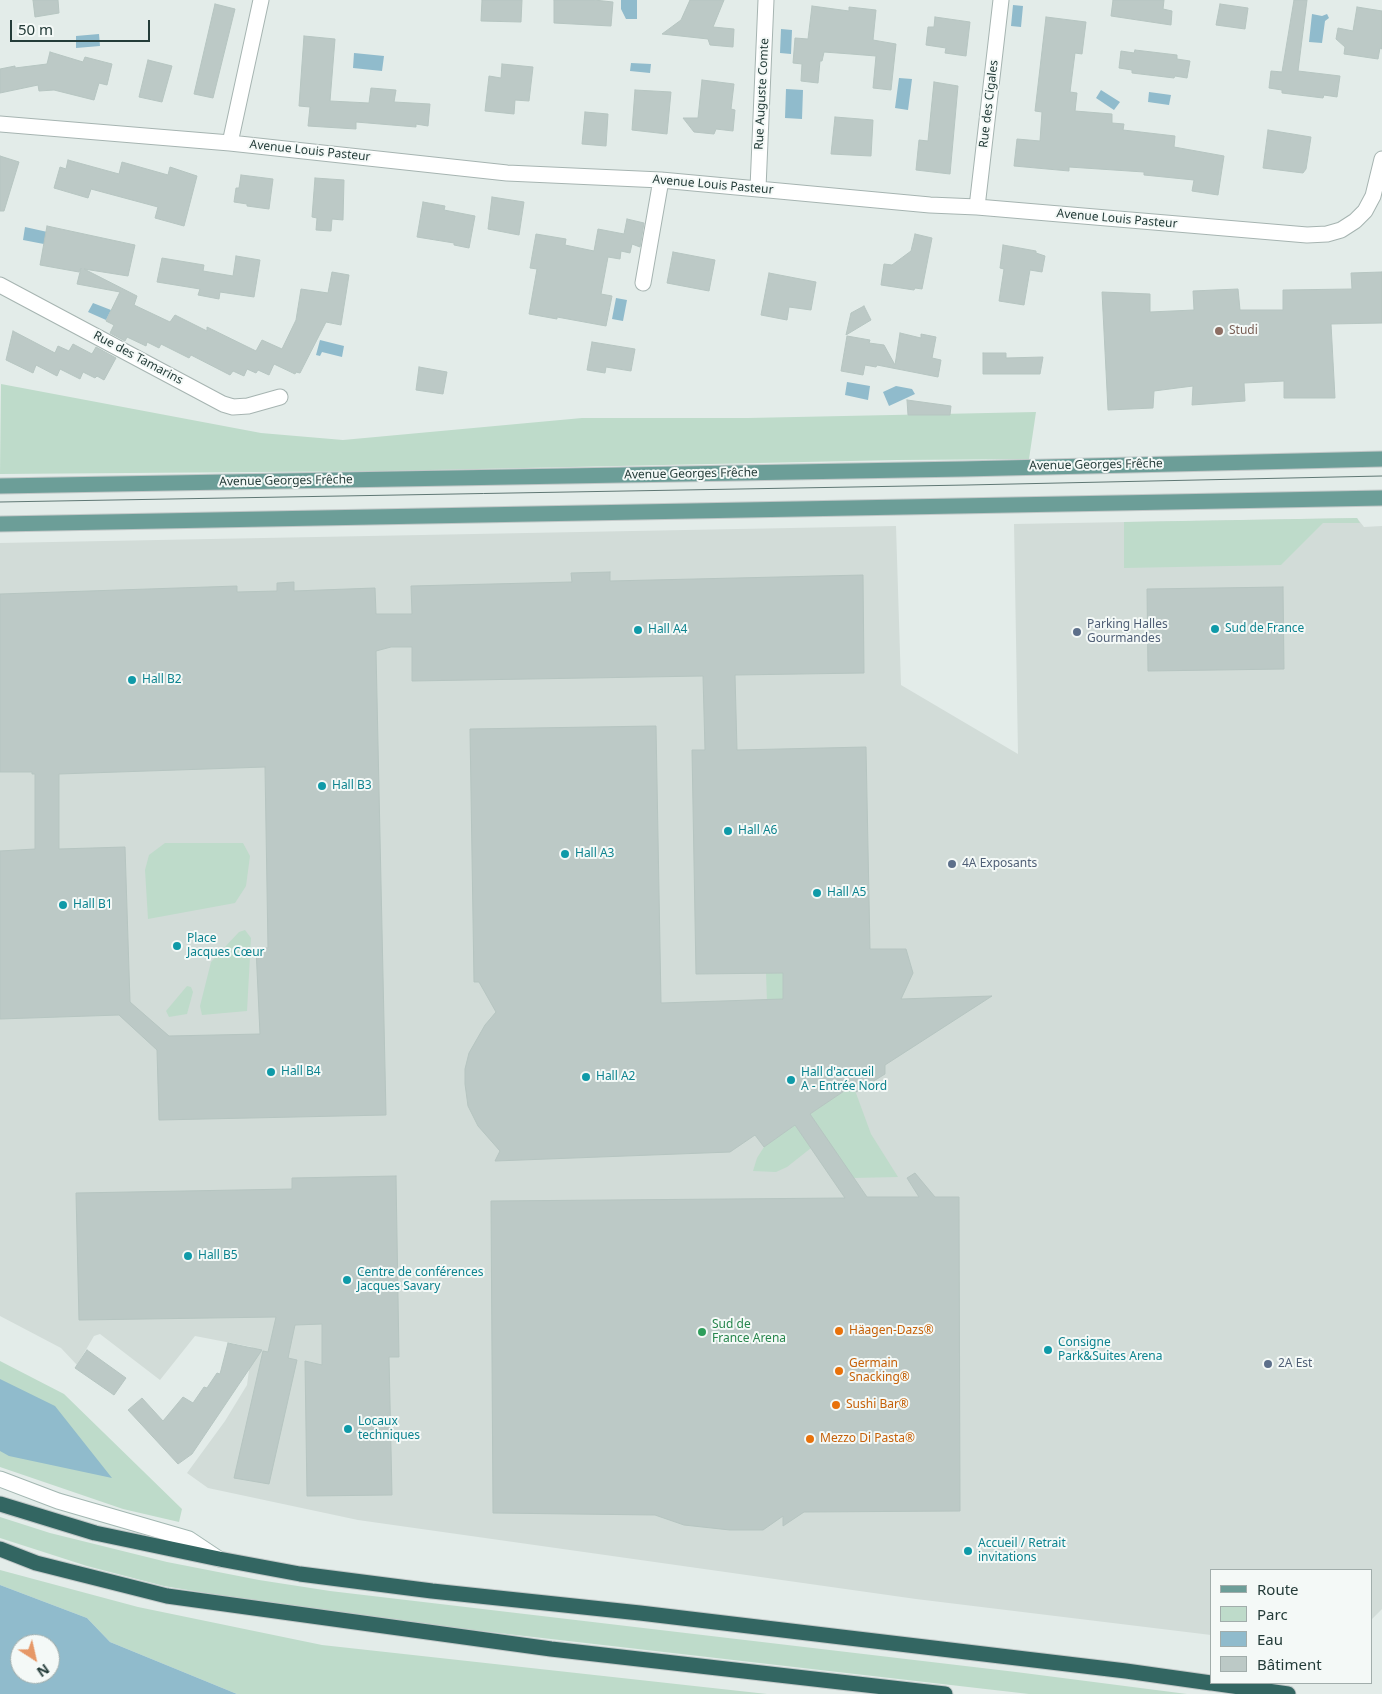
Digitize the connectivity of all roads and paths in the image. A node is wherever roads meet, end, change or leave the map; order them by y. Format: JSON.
{"nodes":[{"id":1,"x":261,"y":0,"type":"edge"},
{"id":2,"x":766,"y":0,"type":"edge"},
{"id":3,"x":1001,"y":0,"type":"edge"},
{"id":4,"x":0,"y":124,"type":"edge"},
{"id":5,"x":230,"y":143,"type":"junction"},
{"id":6,"x":1382,"y":159,"type":"edge"},
{"id":7,"x":661,"y":180,"type":"junction"},
{"id":8,"x":758,"y":188,"type":"junction"},
{"id":9,"x":977,"y":207,"type":"junction"},
{"id":10,"x":643,"y":283,"type":"dead end"},
{"id":11,"x":0,"y":284,"type":"edge"},
{"id":12,"x":280,"y":397,"type":"dead end"},
{"id":13,"x":1382,"y":459,"type":"edge"},
{"id":14,"x":0,"y":486,"type":"edge"},
{"id":15,"x":1382,"y":498,"type":"edge"},
{"id":16,"x":0,"y":524,"type":"edge"},
{"id":17,"x":0,"y":1479,"type":"edge"},
{"id":18,"x":0,"y":1504,"type":"edge"},
{"id":19,"x":0,"y":1549,"type":"edge"},
{"id":20,"x":219,"y":1559,"type":"junction"},
{"id":21,"x":1210,"y":1683,"type":"edge"},
{"id":22,"x":1218,"y":1684,"type":"edge"},
{"id":23,"x":945,"y":1694,"type":"edge"},
{"id":24,"x":1288,"y":1694,"type":"edge"}],
"edges":[{"from":1,"to":5,"type":"street"},
{"from":2,"to":8,"type":"street","name":"Rue Auguste Comte"},
{"from":3,"to":9,"type":"street","name":"Rue des Cigales"},
{"from":4,"to":5,"type":"street","name":"Avenue Louis Pasteur"},
{"from":5,"to":7,"type":"street","name":"Avenue Louis Pasteur"},
{"from":6,"to":9,"type":"street","name":"Avenue Louis Pasteur"},
{"from":7,"to":8,"type":"street","name":"Avenue Louis Pasteur"},
{"from":7,"to":10,"type":"street"},
{"from":8,"to":9,"type":"street","name":"Avenue Louis Pasteur"},
{"from":11,"to":12,"type":"street","name":"Rue des Tamarins"},
{"from":13,"to":14,"type":"main road","name":"Avenue Georges Frêche"},
{"from":15,"to":16,"type":"main road"},
{"from":17,"to":20,"type":"street"},
{"from":18,"to":20,"type":"highway"},
{"from":19,"to":23,"type":"highway"},
{"from":20,"to":21,"type":"highway"},
{"from":22,"to":24,"type":"highway"}]}
